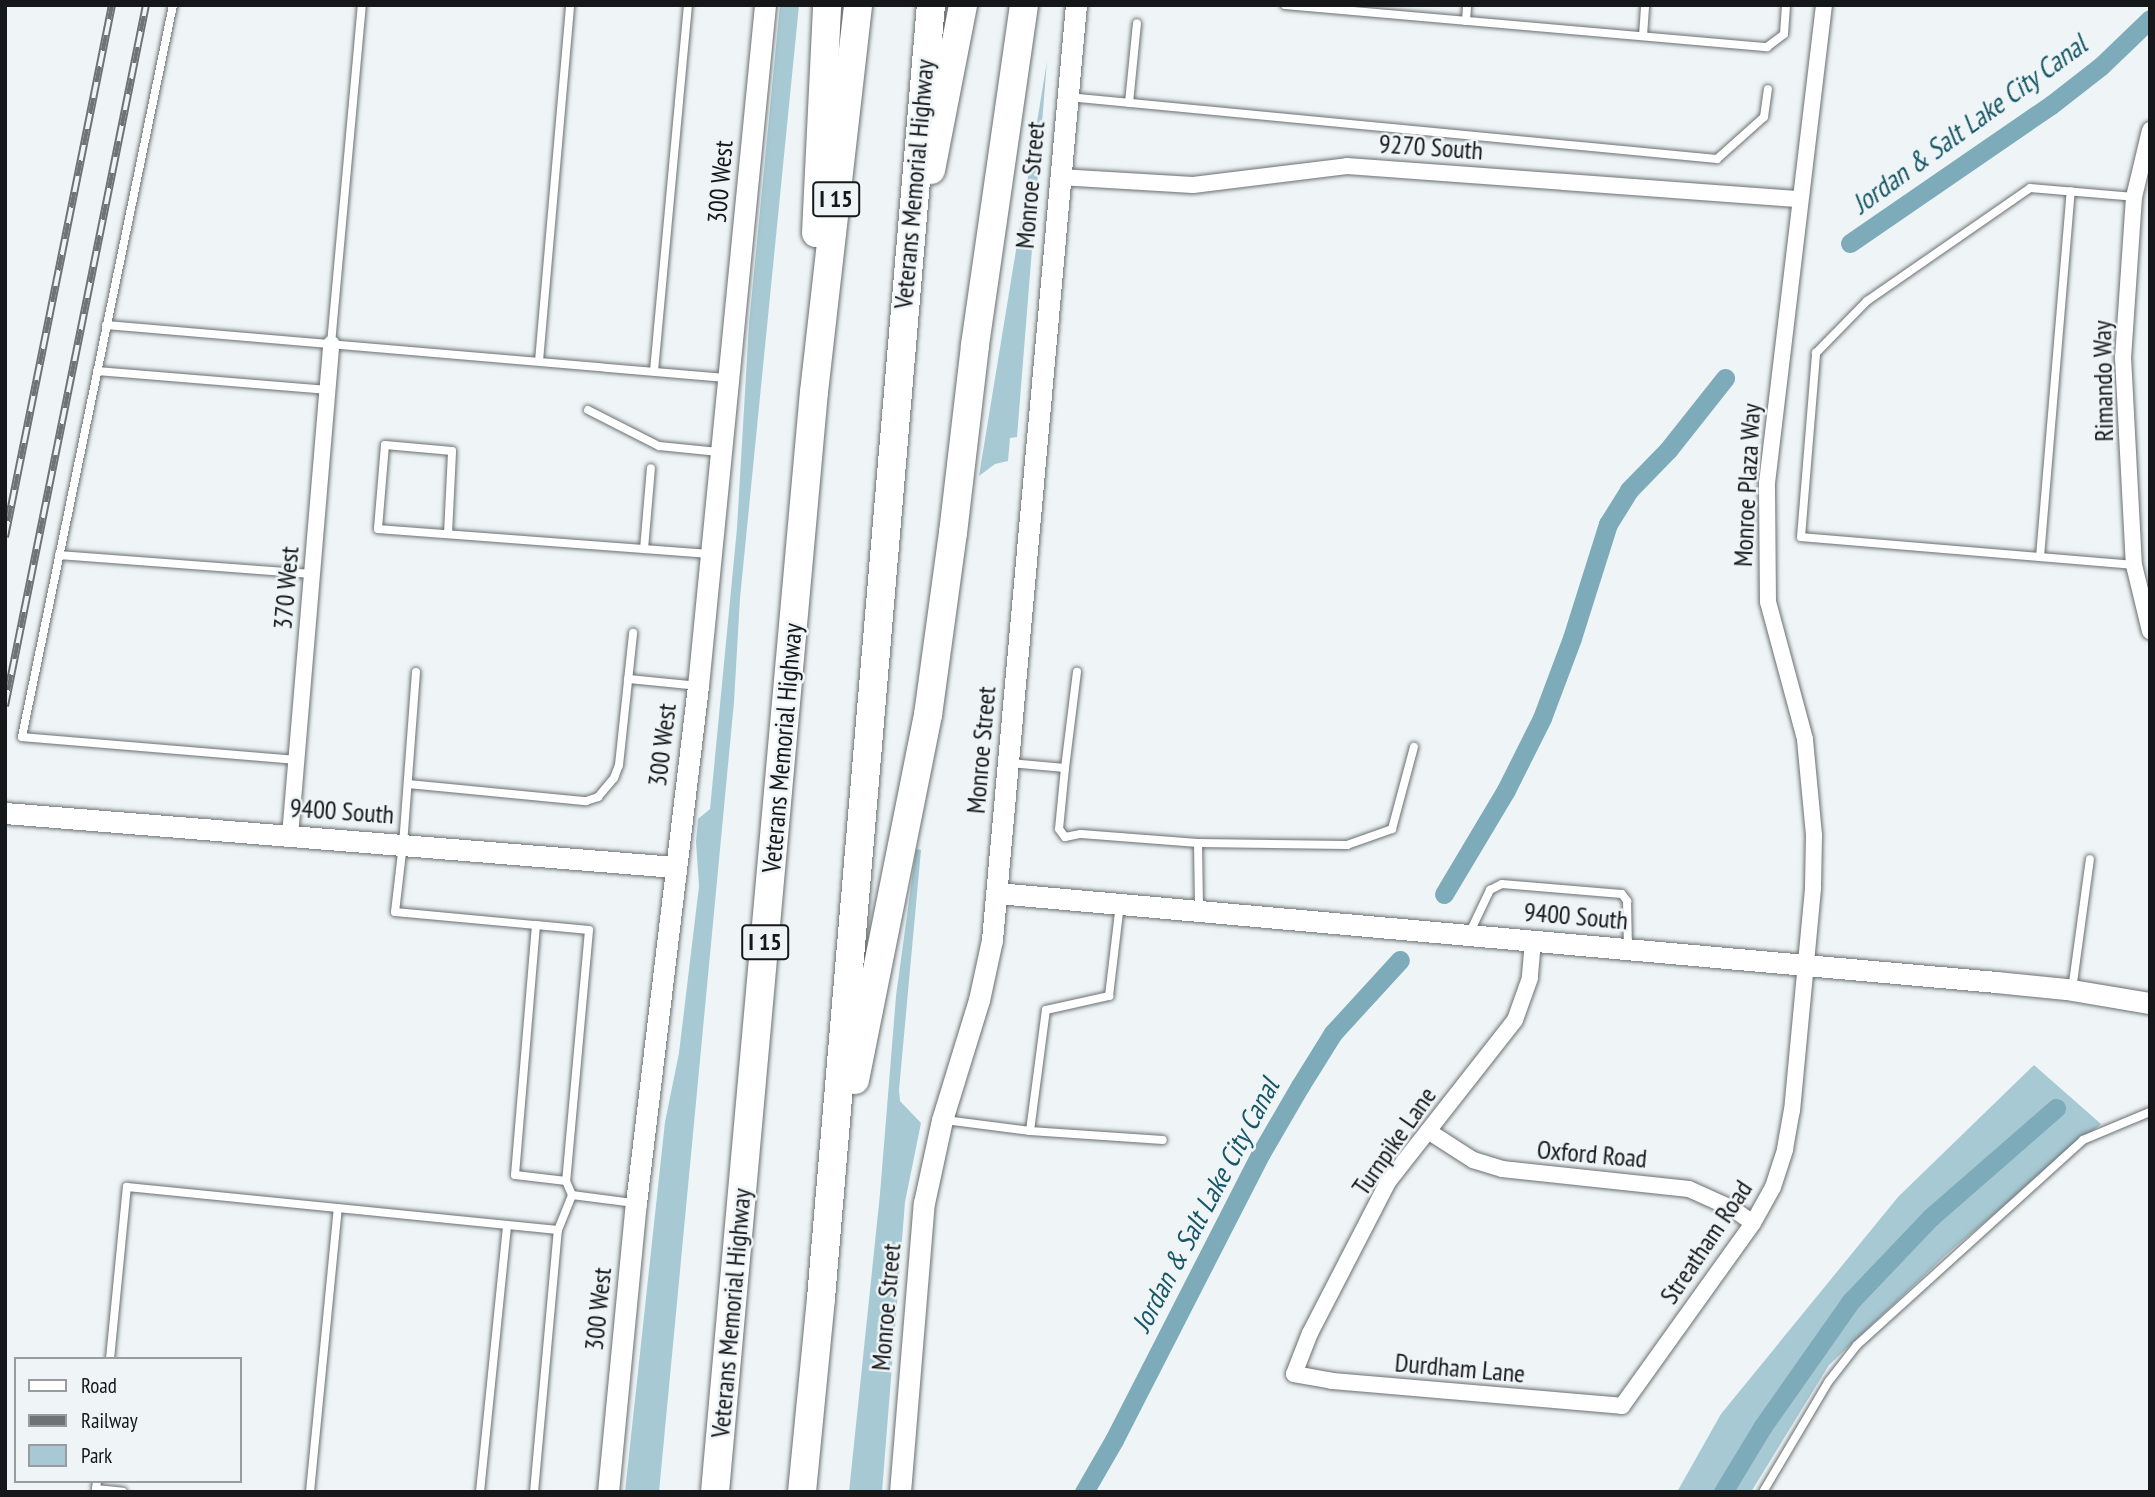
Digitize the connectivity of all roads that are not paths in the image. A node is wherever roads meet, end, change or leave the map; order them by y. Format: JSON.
{"nodes":[{"id":1,"x":173,"y":5,"type":"edge"},
{"id":2,"x":362,"y":5,"type":"edge"},
{"id":3,"x":570,"y":5,"type":"edge"},
{"id":4,"x":688,"y":5,"type":"edge"},
{"id":5,"x":765,"y":5,"type":"edge"},
{"id":6,"x":827,"y":5,"type":"edge"},
{"id":7,"x":858,"y":5,"type":"edge"},
{"id":8,"x":931,"y":5,"type":"edge"},
{"id":9,"x":963,"y":5,"type":"edge"},
{"id":10,"x":1024,"y":5,"type":"edge"},
{"id":11,"x":1076,"y":5,"type":"edge"},
{"id":12,"x":1285,"y":5,"type":"edge"},
{"id":13,"x":1467,"y":5,"type":"edge"},
{"id":14,"x":1645,"y":5,"type":"edge"},
{"id":15,"x":1786,"y":5,"type":"edge"},
{"id":16,"x":1824,"y":5,"type":"edge"},
{"id":17,"x":1466,"y":21,"type":"junction"},
{"id":18,"x":1137,"y":23,"type":"dead end"},
{"id":19,"x":1643,"y":36,"type":"junction"},
{"id":20,"x":1768,"y":89,"type":"dead end"},
{"id":21,"x":1066,"y":97,"type":"junction"},
{"id":22,"x":1129,"y":103,"type":"junction"},
{"id":23,"x":2150,"y":130,"type":"edge"},
{"id":24,"x":1059,"y":177,"type":"junction"},
{"id":25,"x":2071,"y":191,"type":"junction"},
{"id":26,"x":2134,"y":197,"type":"junction"},
{"id":27,"x":1800,"y":199,"type":"junction"},
{"id":28,"x":901,"y":324,"type":"junction"},
{"id":29,"x":106,"y":325,"type":"junction"},
{"id":30,"x":331,"y":344,"type":"junction"},
{"id":31,"x":539,"y":361,"type":"junction"},
{"id":32,"x":654,"y":371,"type":"junction"},
{"id":33,"x":97,"y":372,"type":"junction"},
{"id":34,"x":729,"y":379,"type":"junction"},
{"id":35,"x":328,"y":390,"type":"junction"},
{"id":36,"x":814,"y":392,"type":"junction"},
{"id":37,"x":588,"y":410,"type":"dead end"},
{"id":38,"x":722,"y":453,"type":"junction"},
{"id":39,"x":651,"y":468,"type":"dead end"},
{"id":40,"x":447,"y":534,"type":"junction"},
{"id":41,"x":644,"y":549,"type":"junction"},
{"id":42,"x":60,"y":555,"type":"junction"},
{"id":43,"x":712,"y":555,"type":"junction"},
{"id":44,"x":2040,"y":557,"type":"junction"},
{"id":45,"x":2134,"y":565,"type":"junction"},
{"id":46,"x":311,"y":575,"type":"junction"},
{"id":47,"x":2150,"y":631,"type":"edge"},
{"id":48,"x":633,"y":633,"type":"dead end"},
{"id":49,"x":416,"y":672,"type":"dead end"},
{"id":50,"x":1077,"y":672,"type":"dead end"},
{"id":51,"x":628,"y":679,"type":"junction"},
{"id":52,"x":698,"y":686,"type":"junction"},
{"id":53,"x":1414,"y":747,"type":"dead end"},
{"id":54,"x":296,"y":760,"type":"junction"},
{"id":55,"x":1007,"y":763,"type":"junction"},
{"id":56,"x":1065,"y":768,"type":"junction"},
{"id":57,"x":408,"y":785,"type":"junction"},
{"id":58,"x":5,"y":813,"type":"edge"},
{"id":59,"x":290,"y":835,"type":"junction"},
{"id":60,"x":1198,"y":843,"type":"junction"},
{"id":61,"x":403,"y":844,"type":"junction"},
{"id":62,"x":2090,"y":859,"type":"dead end"},
{"id":63,"x":675,"y":867,"type":"junction"},
{"id":64,"x":997,"y":893,"type":"junction"},
{"id":65,"x":1121,"y":904,"type":"junction"},
{"id":66,"x":1199,"y":911,"type":"junction"},
{"id":67,"x":536,"y":925,"type":"junction"},
{"id":68,"x":1469,"y":935,"type":"junction"},
{"id":69,"x":1533,"y":941,"type":"junction"},
{"id":70,"x":1628,"y":949,"type":"junction"},
{"id":71,"x":1805,"y":965,"type":"junction"},
{"id":72,"x":2072,"y":990,"type":"junction"},
{"id":73,"x":2150,"y":1003,"type":"edge"},
{"id":74,"x":2150,"y":1112,"type":"edge"},
{"id":75,"x":942,"y":1120,"type":"junction"},
{"id":76,"x":1428,"y":1130,"type":"junction"},
{"id":77,"x":1030,"y":1131,"type":"junction"},
{"id":78,"x":1163,"y":1140,"type":"dead end"},
{"id":79,"x":566,"y":1181,"type":"junction"},
{"id":80,"x":572,"y":1195,"type":"junction"},
{"id":81,"x":636,"y":1203,"type":"junction"},
{"id":82,"x":338,"y":1208,"type":"junction"},
{"id":83,"x":1753,"y":1223,"type":"junction"},
{"id":84,"x":507,"y":1225,"type":"junction"},
{"id":85,"x":558,"y":1230,"type":"junction"},
{"id":86,"x":821,"y":1298,"type":"junction"},
{"id":87,"x":110,"y":1357,"type":"edge"},
{"id":88,"x":1294,"y":1374,"type":"joint"},
{"id":89,"x":1622,"y":1406,"type":"joint"},
{"id":90,"x":97,"y":1483,"type":"edge"},
{"id":91,"x":123,"y":1492,"type":"edge"},
{"id":92,"x":310,"y":1492,"type":"edge"},
{"id":93,"x":480,"y":1492,"type":"edge"},
{"id":94,"x":534,"y":1492,"type":"edge"},
{"id":95,"x":608,"y":1492,"type":"edge"},
{"id":96,"x":715,"y":1492,"type":"edge"},
{"id":97,"x":802,"y":1492,"type":"edge"},
{"id":98,"x":900,"y":1492,"type":"edge"},
{"id":99,"x":1763,"y":1492,"type":"edge"}],
"edges":[{"from":1,"to":29,"type":"lane"},
{"from":2,"to":30,"type":"lane"},
{"from":3,"to":31,"type":"lane"},
{"from":4,"to":32,"type":"lane"},
{"from":5,"to":34,"type":"street","name":"300 West"},
{"from":6,"to":36,"type":"highway"},
{"from":7,"to":36,"type":"highway","name":"Veterans Memorial Highway","number":"I 15"},
{"from":8,"to":28,"type":"highway","name":"Veterans Memorial Highway"},
{"from":9,"to":28,"type":"highway"},
{"from":10,"to":86,"type":"highway"},
{"from":11,"to":21,"type":"street","name":"Monroe Street"},
{"from":12,"to":17,"type":"lane"},
{"from":13,"to":17,"type":"lane"},
{"from":14,"to":19,"type":"lane"},
{"from":15,"to":19,"type":"lane"},
{"from":16,"to":27,"type":"street","name":"Monroe Plaza Way"},
{"from":17,"to":19,"type":"lane"},
{"from":18,"to":22,"type":"lane"},
{"from":20,"to":22,"type":"lane"},
{"from":21,"to":22,"type":"lane"},
{"from":21,"to":24,"type":"street","name":"Monroe Street"},
{"from":23,"to":26,"type":"street","name":"Rimando Way"},
{"from":24,"to":27,"type":"street","name":"9270 South"},
{"from":24,"to":55,"type":"street","name":"Monroe Street"},
{"from":25,"to":26,"type":"lane"},
{"from":25,"to":44,"type":"lane"},
{"from":25,"to":44,"type":"lane"},
{"from":26,"to":45,"type":"street","name":"Rimando Way"},
{"from":27,"to":71,"type":"street","name":"Monroe Plaza Way"},
{"from":28,"to":86,"type":"highway","name":"Veterans Memorial Highway"},
{"from":29,"to":30,"type":"lane"},
{"from":29,"to":33,"type":"lane"},
{"from":30,"to":31,"type":"lane"},
{"from":30,"to":35,"type":"street","name":"370 West"},
{"from":31,"to":32,"type":"lane"},
{"from":32,"to":34,"type":"lane"},
{"from":33,"to":35,"type":"lane"},
{"from":33,"to":42,"type":"lane"},
{"from":34,"to":38,"type":"street","name":"300 West"},
{"from":35,"to":46,"type":"street","name":"370 West"},
{"from":36,"to":96,"type":"highway","name":"Veterans Memorial Highway","number":"I 15"},
{"from":37,"to":38,"type":"lane"},
{"from":38,"to":43,"type":"street","name":"300 West"},
{"from":39,"to":41,"type":"lane"},
{"from":40,"to":40,"type":"lane"},
{"from":40,"to":41,"type":"lane"},
{"from":41,"to":43,"type":"lane"},
{"from":42,"to":46,"type":"lane"},
{"from":42,"to":54,"type":"lane"},
{"from":43,"to":52,"type":"street","name":"300 West"},
{"from":44,"to":45,"type":"lane"},
{"from":45,"to":47,"type":"street","name":"Rimando Way"},
{"from":46,"to":54,"type":"street","name":"370 West"},
{"from":48,"to":51,"type":"lane"},
{"from":49,"to":57,"type":"lane"},
{"from":50,"to":56,"type":"lane"},
{"from":51,"to":52,"type":"lane"},
{"from":51,"to":57,"type":"lane"},
{"from":52,"to":63,"type":"street","name":"300 West"},
{"from":53,"to":60,"type":"lane"},
{"from":54,"to":59,"type":"street","name":"370 West"},
{"from":55,"to":56,"type":"lane"},
{"from":55,"to":64,"type":"street","name":"Monroe Street"},
{"from":56,"to":60,"type":"lane"},
{"from":57,"to":61,"type":"lane"},
{"from":58,"to":59,"type":"street","name":"9400 South"},
{"from":59,"to":61,"type":"street","name":"9400 South"},
{"from":60,"to":66,"type":"lane"},
{"from":61,"to":63,"type":"street","name":"9400 South"},
{"from":61,"to":67,"type":"lane"},
{"from":62,"to":72,"type":"lane"},
{"from":63,"to":81,"type":"street","name":"300 West"},
{"from":64,"to":65,"type":"street","name":"9400 South"},
{"from":64,"to":75,"type":"street","name":"Monroe Street"},
{"from":65,"to":66,"type":"street","name":"9400 South"},
{"from":65,"to":77,"type":"lane"},
{"from":66,"to":68,"type":"street","name":"9400 South"},
{"from":67,"to":79,"type":"lane"},
{"from":67,"to":79,"type":"lane"},
{"from":68,"to":69,"type":"street","name":"9400 South"},
{"from":68,"to":70,"type":"lane"},
{"from":69,"to":70,"type":"street","name":"9400 South"},
{"from":69,"to":76,"type":"street","name":"Turnpike Lane"},
{"from":70,"to":71,"type":"street","name":"9400 South"},
{"from":71,"to":72,"type":"street","name":"9400 South"},
{"from":71,"to":83,"type":"street","name":"Streatham Road"},
{"from":72,"to":73,"type":"street","name":"9400 South"},
{"from":74,"to":99,"type":"lane"},
{"from":75,"to":77,"type":"lane"},
{"from":75,"to":98,"type":"street","name":"Monroe Street"},
{"from":76,"to":83,"type":"street","name":"Oxford Road"},
{"from":76,"to":88,"type":"street","name":"Turnpike Lane"},
{"from":77,"to":78,"type":"lane"},
{"from":79,"to":80,"type":"lane"},
{"from":80,"to":81,"type":"lane"},
{"from":80,"to":85,"type":"lane"},
{"from":81,"to":95,"type":"street","name":"300 West"},
{"from":82,"to":84,"type":"lane"},
{"from":82,"to":87,"type":"lane"},
{"from":82,"to":92,"type":"lane"},
{"from":83,"to":89,"type":"street","name":"Streatham Road"},
{"from":84,"to":85,"type":"lane"},
{"from":84,"to":93,"type":"lane"},
{"from":85,"to":94,"type":"lane"},
{"from":86,"to":97,"type":"highway","name":"Veterans Memorial Highway"},
{"from":88,"to":89,"type":"street","name":"Durdham Lane"},
{"from":90,"to":91,"type":"lane"}]}
